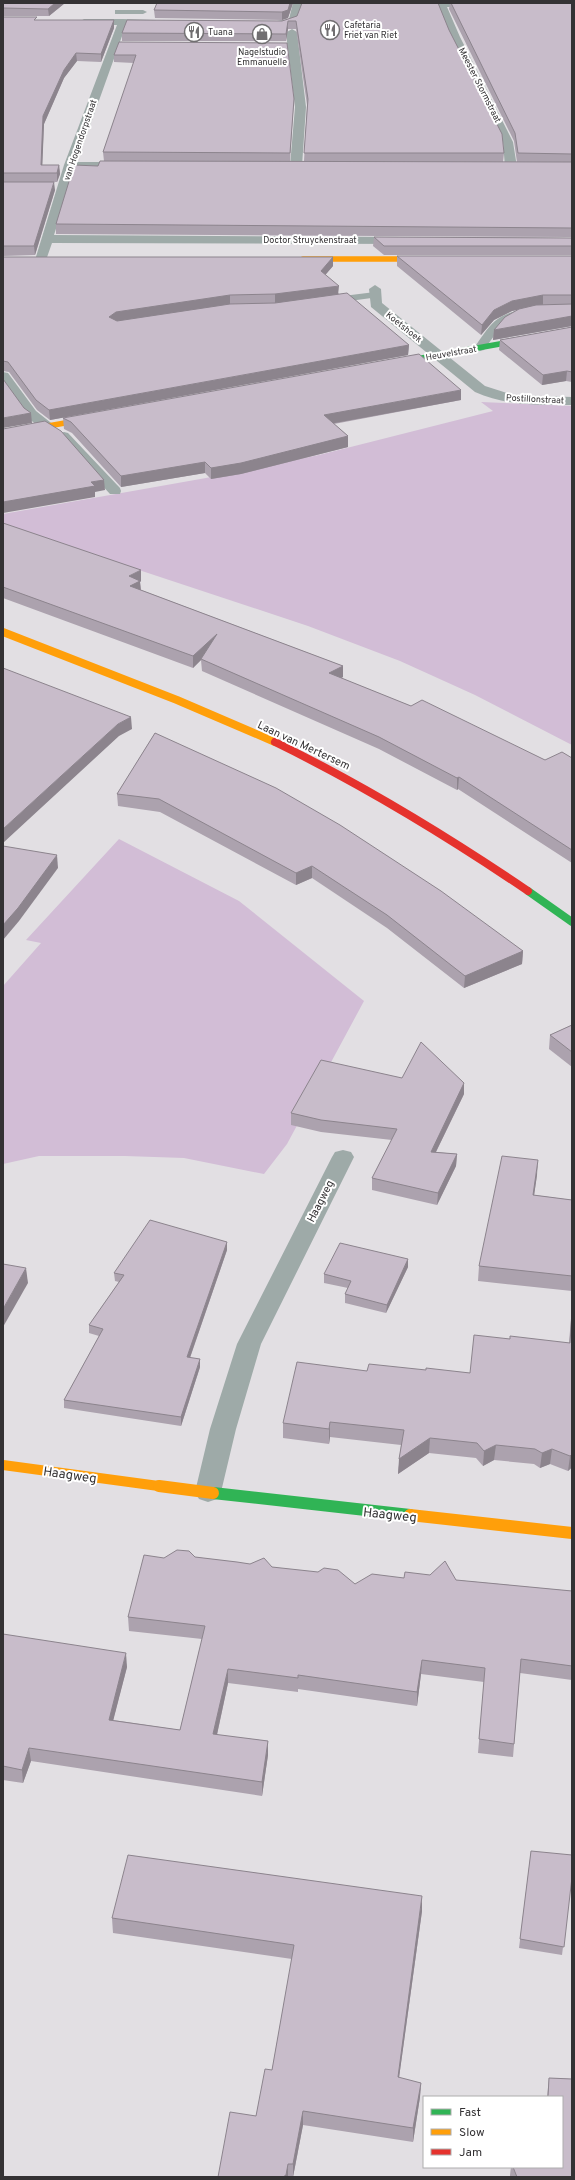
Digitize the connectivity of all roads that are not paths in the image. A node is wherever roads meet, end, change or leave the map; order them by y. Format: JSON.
{"nodes":[{"id":1,"x":298,"y":3,"type":"edge"},
{"id":2,"x":306,"y":3,"type":"edge"},
{"id":3,"x":401,"y":4,"type":"edge"},
{"id":4,"x":440,"y":4,"type":"edge"},
{"id":5,"x":488,"y":4,"type":"edge"},
{"id":6,"x":131,"y":7,"type":"edge"},
{"id":7,"x":144,"y":9,"type":"dead end"},
{"id":8,"x":118,"y":12,"type":"dead end"},
{"id":9,"x":71,"y":21,"type":"edge"},
{"id":10,"x":123,"y":22,"type":"junction"},
{"id":11,"x":169,"y":23,"type":"edge"},
{"id":12,"x":260,"y":24,"type":"edge"},
{"id":13,"x":288,"y":24,"type":"junction"},
{"id":14,"x":114,"y":44,"type":"junction"},
{"id":15,"x":128,"y":45,"type":"edge"},
{"id":16,"x":245,"y":46,"type":"edge"},
{"id":17,"x":291,"y":46,"type":"junction"},
{"id":18,"x":70,"y":165,"type":"junction"},
{"id":19,"x":140,"y":165,"type":"edge"},
{"id":20,"x":281,"y":166,"type":"edge"},
{"id":21,"x":526,"y":167,"type":"edge"},
{"id":22,"x":48,"y":239,"type":"junction"},
{"id":23,"x":413,"y":241,"type":"edge"},
{"id":24,"x":297,"y":259,"type":"edge"},
{"id":25,"x":439,"y":259,"type":"edge"},
{"id":26,"x":41,"y":260,"type":"edge"},
{"id":27,"x":375,"y":292,"type":"joint"},
{"id":28,"x":314,"y":303,"type":"edge"},
{"id":29,"x":572,"y":309,"type":"edge"},
{"id":30,"x":572,"y":331,"type":"edge"},
{"id":31,"x":480,"y":348,"type":"junction"},
{"id":32,"x":440,"y":355,"type":"junction"},
{"id":33,"x":385,"y":365,"type":"edge"},
{"id":34,"x":3,"y":376,"type":"edge"},
{"id":35,"x":572,"y":401,"type":"edge"},
{"id":36,"x":102,"y":416,"type":"edge"},
{"id":37,"x":48,"y":426,"type":"junction"},
{"id":38,"x":3,"y":434,"type":"edge"},
{"id":39,"x":115,"y":491,"type":"dead end"},
{"id":40,"x":3,"y":632,"type":"edge"},
{"id":41,"x":572,"y":922,"type":"edge"},
{"id":42,"x":343,"y":1157,"type":"dead end"},
{"id":43,"x":3,"y":1465,"type":"edge"},
{"id":44,"x":208,"y":1492,"type":"junction"},
{"id":45,"x":572,"y":1533,"type":"edge"}],
"edges":[{"from":1,"to":2,"type":"street"},
{"from":1,"to":13,"type":"street"},
{"from":3,"to":4,"type":"street"},
{"from":4,"to":5,"type":"street"},
{"from":4,"to":21,"type":"street","name":"Meester Stormstraat"},
{"from":6,"to":7,"type":"lane"},
{"from":6,"to":8,"type":"lane"},
{"from":6,"to":10,"type":"lane"},
{"from":9,"to":10,"type":"street"},
{"from":10,"to":11,"type":"street"},
{"from":10,"to":14,"type":"street","name":"van Hogendorpstraat"},
{"from":12,"to":13,"type":"street"},
{"from":13,"to":17,"type":"street"},
{"from":14,"to":15,"type":"street"},
{"from":14,"to":18,"type":"street","name":"van Hogendorpstraat"},
{"from":16,"to":17,"type":"street"},
{"from":17,"to":20,"type":"street"},
{"from":18,"to":19,"type":"street"},
{"from":18,"to":22,"type":"street","name":"van Hogendorpstraat"},
{"from":22,"to":23,"type":"street","name":"Doctor Struyckenstraat"},
{"from":22,"to":26,"type":"street","name":"van Hogendorpstraat"},
{"from":24,"to":25,"type":"street","name":"Doctor Struyckenstraat"},
{"from":27,"to":28,"type":"lane","name":"Koetshoek"},
{"from":27,"to":32,"type":"street","name":"Koetshoek"},
{"from":29,"to":31,"type":"lane"},
{"from":30,"to":31,"type":"street","name":"Heuvelstraat"},
{"from":31,"to":32,"type":"street","name":"Heuvelstraat"},
{"from":32,"to":33,"type":"street","name":"Heuvelstraat"},
{"from":32,"to":35,"type":"street","name":"Postillonstraat"},
{"from":34,"to":37,"type":"street"},
{"from":36,"to":37,"type":"street"},
{"from":37,"to":38,"type":"street"},
{"from":37,"to":39,"type":"lane"},
{"from":40,"to":41,"type":"street","name":"Laan van Mertersem"},
{"from":42,"to":44,"type":"street","name":"Haagweg"},
{"from":43,"to":44,"type":"street","name":"Haagweg"},
{"from":44,"to":45,"type":"street","name":"Haagweg"}]}
